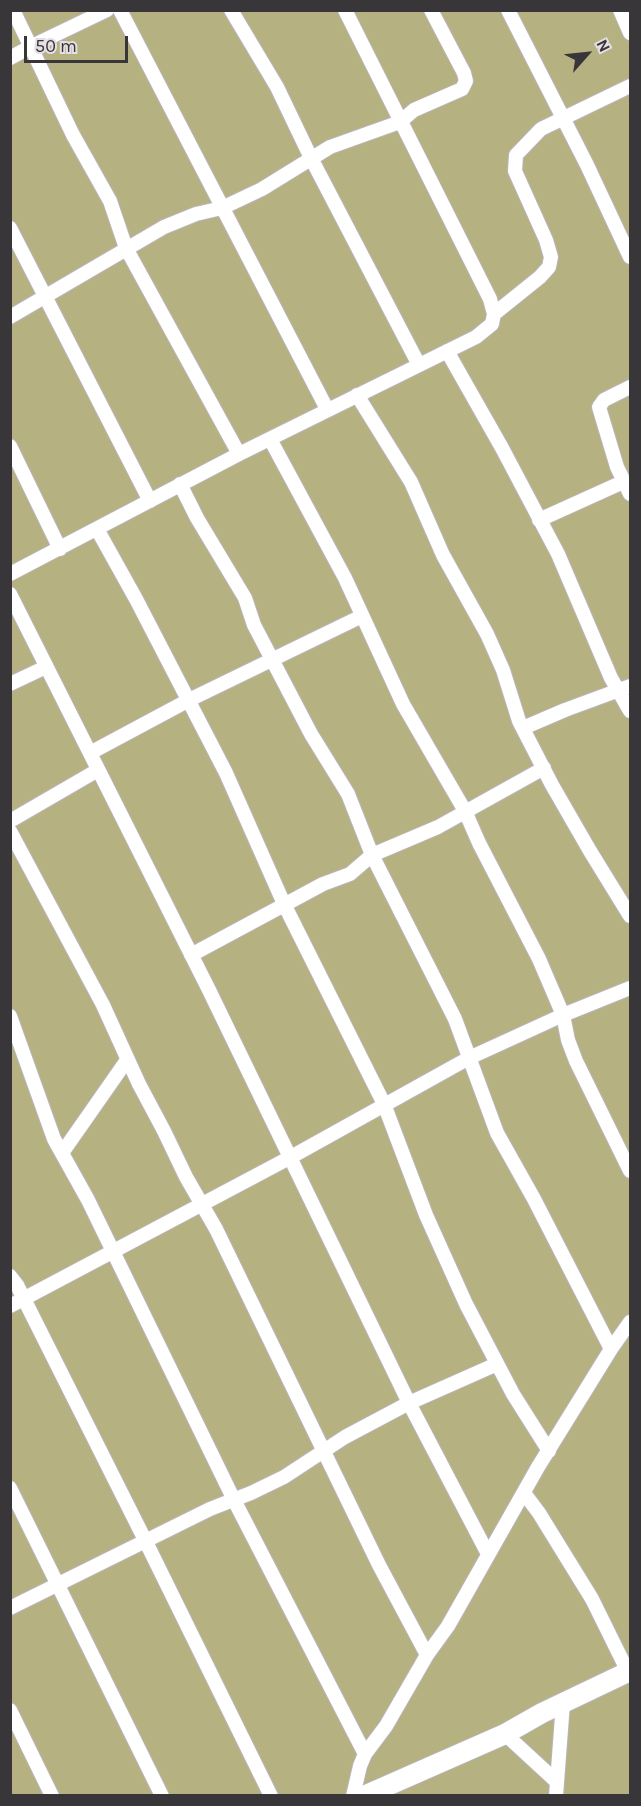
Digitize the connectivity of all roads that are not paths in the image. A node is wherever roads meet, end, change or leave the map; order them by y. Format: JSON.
{"nodes":[{"id":1,"x":13,"y":10,"type":"edge"},
{"id":2,"x":107,"y":10,"type":"edge"},
{"id":3,"x":120,"y":10,"type":"edge"},
{"id":4,"x":231,"y":10,"type":"edge"},
{"id":5,"x":345,"y":10,"type":"edge"},
{"id":6,"x":431,"y":10,"type":"edge"},
{"id":7,"x":508,"y":10,"type":"edge"},
{"id":8,"x":620,"y":10,"type":"edge"},
{"id":9,"x":630,"y":33,"type":"edge"},
{"id":10,"x":32,"y":46,"type":"junction"},
{"id":11,"x":10,"y":58,"type":"edge"},
{"id":12,"x":630,"y":86,"type":"edge"},
{"id":13,"x":562,"y":118,"type":"junction"},
{"id":14,"x":400,"y":122,"type":"junction"},
{"id":15,"x":311,"y":158,"type":"junction"},
{"id":16,"x":222,"y":208,"type":"junction"},
{"id":17,"x":10,"y":228,"type":"edge"},
{"id":18,"x":126,"y":248,"type":"junction"},
{"id":19,"x":630,"y":257,"type":"edge"},
{"id":20,"x":46,"y":296,"type":"junction"},
{"id":21,"x":495,"y":314,"type":"junction"},
{"id":22,"x":10,"y":317,"type":"edge"},
{"id":23,"x":447,"y":351,"type":"junction"},
{"id":24,"x":419,"y":365,"type":"junction"},
{"id":25,"x":630,"y":387,"type":"edge"},
{"id":26,"x":357,"y":395,"type":"junction"},
{"id":27,"x":327,"y":409,"type":"junction"},
{"id":28,"x":270,"y":439,"type":"junction"},
{"id":29,"x":10,"y":446,"type":"edge"},
{"id":30,"x":239,"y":454,"type":"junction"},
{"id":31,"x":180,"y":484,"type":"junction"},
{"id":32,"x":627,"y":488,"type":"edge"},
{"id":33,"x":150,"y":501,"type":"junction"},
{"id":34,"x":539,"y":520,"type":"junction"},
{"id":35,"x":97,"y":529,"type":"junction"},
{"id":36,"x":60,"y":549,"type":"junction"},
{"id":37,"x":10,"y":574,"type":"edge"},
{"id":38,"x":10,"y":594,"type":"edge"},
{"id":39,"x":362,"y":616,"type":"junction"},
{"id":40,"x":272,"y":661,"type":"junction"},
{"id":41,"x":46,"y":667,"type":"junction"},
{"id":42,"x":10,"y":684,"type":"edge"},
{"id":43,"x":625,"y":689,"type":"edge"},
{"id":44,"x":189,"y":700,"type":"junction"},
{"id":45,"x":630,"y":711,"type":"edge"},
{"id":46,"x":523,"y":728,"type":"junction"},
{"id":47,"x":90,"y":753,"type":"junction"},
{"id":48,"x":544,"y":768,"type":"junction"},
{"id":49,"x":98,"y":770,"type":"junction"},
{"id":50,"x":465,"y":811,"type":"junction"},
{"id":51,"x":10,"y":821,"type":"edge"},
{"id":52,"x":10,"y":831,"type":"edge"},
{"id":53,"x":372,"y":855,"type":"junction"},
{"id":54,"x":284,"y":904,"type":"junction"},
{"id":55,"x":630,"y":916,"type":"edge"},
{"id":56,"x":192,"y":955,"type":"junction"},
{"id":57,"x":630,"y":988,"type":"edge"},
{"id":58,"x":563,"y":1015,"type":"junction"},
{"id":59,"x":10,"y":1016,"type":"edge"},
{"id":60,"x":469,"y":1058,"type":"junction"},
{"id":61,"x":127,"y":1060,"type":"junction"},
{"id":62,"x":384,"y":1104,"type":"junction"},
{"id":63,"x":62,"y":1153,"type":"junction"},
{"id":64,"x":291,"y":1157,"type":"junction"},
{"id":65,"x":630,"y":1171,"type":"edge"},
{"id":66,"x":201,"y":1204,"type":"junction"},
{"id":67,"x":112,"y":1251,"type":"junction"},
{"id":68,"x":10,"y":1276,"type":"edge"},
{"id":69,"x":17,"y":1302,"type":"edge"},
{"id":70,"x":630,"y":1322,"type":"edge"},
{"id":71,"x":611,"y":1349,"type":"junction"},
{"id":72,"x":497,"y":1364,"type":"junction"},
{"id":73,"x":409,"y":1403,"type":"junction"},
{"id":74,"x":325,"y":1450,"type":"junction"},
{"id":75,"x":549,"y":1451,"type":"junction"},
{"id":76,"x":10,"y":1488,"type":"edge"},
{"id":77,"x":524,"y":1494,"type":"junction"},
{"id":78,"x":234,"y":1500,"type":"junction"},
{"id":79,"x":146,"y":1542,"type":"junction"},
{"id":80,"x":488,"y":1554,"type":"junction"},
{"id":81,"x":59,"y":1585,"type":"junction"},
{"id":82,"x":10,"y":1608,"type":"edge"},
{"id":83,"x":427,"y":1656,"type":"junction"},
{"id":84,"x":629,"y":1671,"type":"edge"},
{"id":85,"x":563,"y":1703,"type":"junction"},
{"id":86,"x":10,"y":1710,"type":"edge"},
{"id":87,"x":505,"y":1734,"type":"junction"},
{"id":88,"x":365,"y":1754,"type":"junction"},
{"id":89,"x":556,"y":1788,"type":"edge"},
{"id":90,"x":52,"y":1796,"type":"edge"},
{"id":91,"x":162,"y":1796,"type":"edge"},
{"id":92,"x":271,"y":1796,"type":"edge"},
{"id":93,"x":353,"y":1796,"type":"edge"},
{"id":94,"x":364,"y":1796,"type":"edge"}],
"edges":[{"from":1,"to":10,"type":"street"},
{"from":2,"to":10,"type":"street"},
{"from":3,"to":16,"type":"street"},
{"from":4,"to":15,"type":"street"},
{"from":5,"to":14,"type":"street"},
{"from":6,"to":14,"type":"street"},
{"from":7,"to":13,"type":"street"},
{"from":8,"to":9,"type":"street"},
{"from":10,"to":11,"type":"street"},
{"from":10,"to":18,"type":"street"},
{"from":12,"to":13,"type":"street"},
{"from":13,"to":19,"type":"street"},
{"from":13,"to":21,"type":"street"},
{"from":14,"to":15,"type":"street"},
{"from":14,"to":21,"type":"street"},
{"from":15,"to":16,"type":"street"},
{"from":15,"to":24,"type":"street"},
{"from":16,"to":18,"type":"street"},
{"from":16,"to":27,"type":"street"},
{"from":17,"to":20,"type":"street"},
{"from":18,"to":20,"type":"street"},
{"from":18,"to":30,"type":"street"},
{"from":20,"to":22,"type":"street"},
{"from":20,"to":33,"type":"street"},
{"from":21,"to":23,"type":"street"},
{"from":23,"to":24,"type":"street"},
{"from":23,"to":34,"type":"street"},
{"from":24,"to":26,"type":"street"},
{"from":25,"to":32,"type":"street"},
{"from":26,"to":27,"type":"street"},
{"from":26,"to":46,"type":"street"},
{"from":27,"to":28,"type":"street"},
{"from":28,"to":30,"type":"street"},
{"from":28,"to":39,"type":"street"},
{"from":29,"to":36,"type":"street"},
{"from":30,"to":31,"type":"street"},
{"from":31,"to":33,"type":"street"},
{"from":31,"to":40,"type":"street"},
{"from":32,"to":34,"type":"street"},
{"from":33,"to":35,"type":"street"},
{"from":34,"to":43,"type":"street"},
{"from":35,"to":36,"type":"street"},
{"from":35,"to":44,"type":"street"},
{"from":36,"to":37,"type":"street"},
{"from":38,"to":41,"type":"street"},
{"from":39,"to":40,"type":"street"},
{"from":39,"to":50,"type":"street"},
{"from":40,"to":44,"type":"street"},
{"from":40,"to":53,"type":"street"},
{"from":41,"to":42,"type":"street"},
{"from":41,"to":47,"type":"street"},
{"from":43,"to":45,"type":"street"},
{"from":43,"to":46,"type":"street"},
{"from":44,"to":47,"type":"street"},
{"from":44,"to":54,"type":"street"},
{"from":46,"to":48,"type":"street"},
{"from":47,"to":49,"type":"street"},
{"from":48,"to":50,"type":"street"},
{"from":48,"to":55,"type":"street"},
{"from":49,"to":51,"type":"street"},
{"from":49,"to":56,"type":"street"},
{"from":50,"to":53,"type":"street"},
{"from":50,"to":58,"type":"street"},
{"from":52,"to":61,"type":"street"},
{"from":53,"to":54,"type":"street"},
{"from":53,"to":60,"type":"street"},
{"from":54,"to":56,"type":"street"},
{"from":54,"to":62,"type":"street"},
{"from":56,"to":64,"type":"street"},
{"from":57,"to":58,"type":"street"},
{"from":58,"to":60,"type":"street"},
{"from":58,"to":65,"type":"street"},
{"from":59,"to":63,"type":"street"},
{"from":60,"to":62,"type":"street"},
{"from":60,"to":71,"type":"street"},
{"from":61,"to":63,"type":"street"},
{"from":61,"to":66,"type":"street"},
{"from":62,"to":64,"type":"street"},
{"from":62,"to":72,"type":"street"},
{"from":63,"to":67,"type":"street"},
{"from":64,"to":66,"type":"street"},
{"from":64,"to":73,"type":"street"},
{"from":66,"to":67,"type":"street"},
{"from":66,"to":74,"type":"street"},
{"from":67,"to":69,"type":"street"},
{"from":67,"to":78,"type":"street"},
{"from":68,"to":69,"type":"street"},
{"from":69,"to":79,"type":"street"},
{"from":70,"to":71,"type":"street"},
{"from":71,"to":75,"type":"street"},
{"from":72,"to":73,"type":"street"},
{"from":72,"to":75,"type":"street"},
{"from":73,"to":74,"type":"street"},
{"from":73,"to":80,"type":"street"},
{"from":74,"to":78,"type":"street"},
{"from":74,"to":83,"type":"street"},
{"from":75,"to":77,"type":"street"},
{"from":76,"to":81,"type":"street"},
{"from":77,"to":80,"type":"street"},
{"from":77,"to":84,"type":"street"},
{"from":78,"to":79,"type":"street"},
{"from":78,"to":88,"type":"street"},
{"from":79,"to":81,"type":"street"},
{"from":79,"to":92,"type":"street"},
{"from":80,"to":83,"type":"street"},
{"from":81,"to":82,"type":"street"},
{"from":81,"to":91,"type":"street"},
{"from":83,"to":88,"type":"street"},
{"from":84,"to":85,"type":"street"},
{"from":85,"to":87,"type":"street"},
{"from":85,"to":89,"type":"street"},
{"from":86,"to":90,"type":"street"},
{"from":87,"to":89,"type":"street"},
{"from":87,"to":94,"type":"street"},
{"from":88,"to":93,"type":"street"}]}
